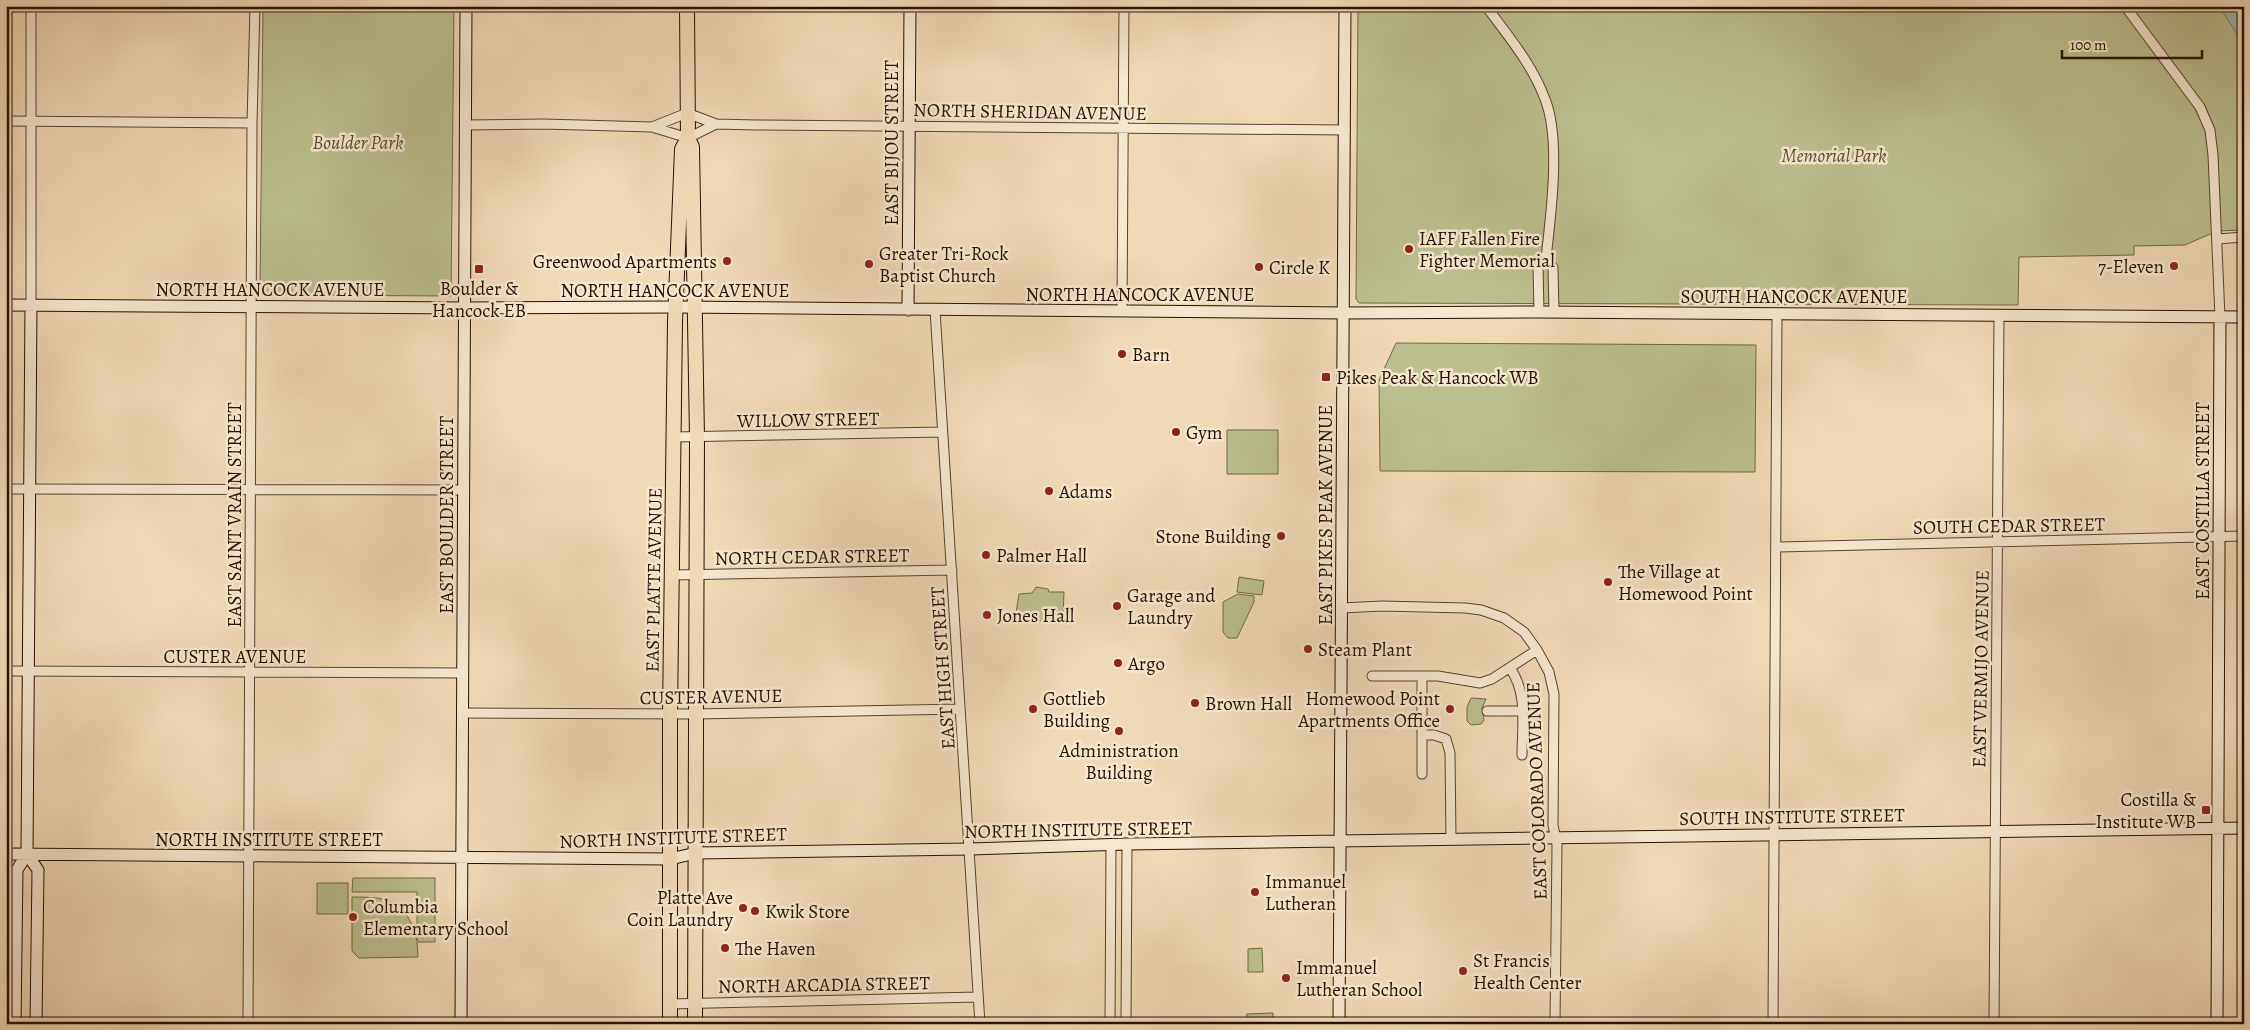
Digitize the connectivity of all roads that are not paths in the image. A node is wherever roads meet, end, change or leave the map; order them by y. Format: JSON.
{"nodes":[{"id":1,"x":31,"y":6,"type":"edge"},
{"id":2,"x":255,"y":6,"type":"edge"},
{"id":3,"x":466,"y":6,"type":"edge"},
{"id":4,"x":686,"y":6,"type":"edge"},
{"id":5,"x":910,"y":6,"type":"edge"},
{"id":6,"x":1124,"y":6,"type":"edge"},
{"id":7,"x":1345,"y":6,"type":"edge"},
{"id":8,"x":1486,"y":6,"type":"edge"},
{"id":9,"x":2125,"y":6,"type":"edge"},
{"id":10,"x":688,"y":114,"type":"junction"},
{"id":11,"x":6,"y":121,"type":"edge"},
{"id":12,"x":31,"y":122,"type":"junction"},
{"id":13,"x":252,"y":123,"type":"junction"},
{"id":14,"x":716,"y":124,"type":"junction"},
{"id":15,"x":466,"y":125,"type":"junction"},
{"id":16,"x":909,"y":126,"type":"junction"},
{"id":17,"x":652,"y":128,"type":"junction"},
{"id":18,"x":1123,"y":128,"type":"junction"},
{"id":19,"x":1345,"y":130,"type":"junction"},
{"id":20,"x":688,"y":138,"type":"junction"},
{"id":21,"x":2244,"y":237,"type":"edge"},
{"id":22,"x":2217,"y":239,"type":"junction"},
{"id":23,"x":1546,"y":258,"type":"junction"},
{"id":24,"x":6,"y":304,"type":"edge"},
{"id":25,"x":31,"y":305,"type":"junction"},
{"id":26,"x":251,"y":306,"type":"junction"},
{"id":27,"x":675,"y":306,"type":"junction"},
{"id":28,"x":696,"y":307,"type":"junction"},
{"id":29,"x":465,"y":308,"type":"junction"},
{"id":30,"x":908,"y":310,"type":"junction"},
{"id":31,"x":936,"y":310,"type":"junction"},
{"id":32,"x":1122,"y":311,"type":"junction"},
{"id":33,"x":1539,"y":312,"type":"junction"},
{"id":34,"x":1554,"y":312,"type":"junction"},
{"id":35,"x":1344,"y":313,"type":"junction"},
{"id":36,"x":1777,"y":315,"type":"junction"},
{"id":37,"x":1999,"y":315,"type":"junction"},
{"id":38,"x":2220,"y":317,"type":"junction"},
{"id":39,"x":2244,"y":317,"type":"edge"},
{"id":40,"x":942,"y":432,"type":"junction"},
{"id":41,"x":674,"y":437,"type":"junction"},
{"id":42,"x":697,"y":438,"type":"junction"},
{"id":43,"x":6,"y":489,"type":"edge"},
{"id":44,"x":30,"y":490,"type":"junction"},
{"id":45,"x":250,"y":490,"type":"junction"},
{"id":46,"x":464,"y":490,"type":"junction"},
{"id":47,"x":2244,"y":536,"type":"edge"},
{"id":48,"x":2220,"y":537,"type":"junction"},
{"id":49,"x":1997,"y":542,"type":"junction"},
{"id":50,"x":1776,"y":547,"type":"junction"},
{"id":51,"x":952,"y":570,"type":"junction"},
{"id":52,"x":696,"y":574,"type":"junction"},
{"id":53,"x":673,"y":575,"type":"junction"},
{"id":54,"x":1342,"y":608,"type":"junction"},
{"id":55,"x":1537,"y":650,"type":"junction"},
{"id":56,"x":1510,"y":668,"type":"junction"},
{"id":57,"x":6,"y":670,"type":"edge"},
{"id":58,"x":28,"y":671,"type":"junction"},
{"id":59,"x":250,"y":672,"type":"junction"},
{"id":60,"x":463,"y":673,"type":"junction"},
{"id":61,"x":1372,"y":676,"type":"dead end"},
{"id":62,"x":1422,"y":677,"type":"junction"},
{"id":63,"x":960,"y":709,"type":"junction"},
{"id":64,"x":1487,"y":711,"type":"dead end"},
{"id":65,"x":1523,"y":711,"type":"junction"},
{"id":66,"x":462,"y":713,"type":"junction"},
{"id":67,"x":670,"y":714,"type":"junction"},
{"id":68,"x":694,"y":714,"type":"junction"},
{"id":69,"x":1422,"y":735,"type":"junction"},
{"id":70,"x":1522,"y":755,"type":"dead end"},
{"id":71,"x":1422,"y":774,"type":"dead end"},
{"id":72,"x":2244,"y":828,"type":"edge"},
{"id":73,"x":2218,"y":829,"type":"junction"},
{"id":74,"x":1995,"y":831,"type":"junction"},
{"id":75,"x":1774,"y":834,"type":"junction"},
{"id":76,"x":1555,"y":838,"type":"junction"},
{"id":77,"x":1451,"y":839,"type":"junction"},
{"id":78,"x":1341,"y":841,"type":"junction"},
{"id":79,"x":1126,"y":844,"type":"junction"},
{"id":80,"x":1111,"y":845,"type":"junction"},
{"id":81,"x":970,"y":849,"type":"junction"},
{"id":82,"x":696,"y":853,"type":"junction"},
{"id":83,"x":6,"y":854,"type":"edge"},
{"id":84,"x":26,"y":854,"type":"junction"},
{"id":85,"x":249,"y":856,"type":"junction"},
{"id":86,"x":462,"y":858,"type":"junction"},
{"id":87,"x":670,"y":859,"type":"junction"},
{"id":88,"x":978,"y":997,"type":"junction"},
{"id":89,"x":695,"y":1003,"type":"junction"},
{"id":90,"x":670,"y":1004,"type":"junction"},
{"id":91,"x":15,"y":1024,"type":"edge"},
{"id":92,"x":36,"y":1024,"type":"edge"},
{"id":93,"x":248,"y":1024,"type":"edge"},
{"id":94,"x":461,"y":1024,"type":"edge"},
{"id":95,"x":670,"y":1024,"type":"edge"},
{"id":96,"x":695,"y":1024,"type":"edge"},
{"id":97,"x":980,"y":1024,"type":"edge"},
{"id":98,"x":1110,"y":1024,"type":"edge"},
{"id":99,"x":1126,"y":1024,"type":"edge"},
{"id":100,"x":1339,"y":1024,"type":"edge"},
{"id":101,"x":1555,"y":1024,"type":"edge"},
{"id":102,"x":1773,"y":1024,"type":"edge"},
{"id":103,"x":1994,"y":1024,"type":"edge"},
{"id":104,"x":2218,"y":1024,"type":"edge"}],
"edges":[{"from":1,"to":12,"type":"street"},
{"from":2,"to":13,"type":"street","name":"EAST SAINT VRAIN STREET"},
{"from":3,"to":15,"type":"street","name":"EAST BOULDER STREET"},
{"from":4,"to":10,"type":"main road","name":"EAST PLATTE AVENUE"},
{"from":5,"to":16,"type":"street","name":"EAST BIJOU STREET"},
{"from":6,"to":18,"type":"street"},
{"from":7,"to":19,"type":"street","name":"EAST PIKES PEAK AVENUE"},
{"from":8,"to":23,"type":"street"},
{"from":9,"to":22,"type":"street","name":"EAST COSTILLA STREET"},
{"from":10,"to":14,"type":"street","name":"NORTH SHERIDAN AVENUE"},
{"from":10,"to":17,"type":"street"},
{"from":10,"to":20,"type":"main road","name":"EAST PLATTE AVENUE"},
{"from":11,"to":12,"type":"street"},
{"from":12,"to":13,"type":"street"},
{"from":12,"to":25,"type":"street"},
{"from":13,"to":26,"type":"street","name":"EAST SAINT VRAIN STREET"},
{"from":14,"to":16,"type":"street","name":"NORTH SHERIDAN AVENUE"},
{"from":14,"to":20,"type":"street","name":"NORTH SHERIDAN AVENUE"},
{"from":15,"to":17,"type":"street"},
{"from":15,"to":29,"type":"street","name":"EAST BOULDER STREET"},
{"from":16,"to":18,"type":"street","name":"NORTH SHERIDAN AVENUE"},
{"from":16,"to":30,"type":"street","name":"EAST BIJOU STREET"},
{"from":17,"to":20,"type":"street"},
{"from":18,"to":19,"type":"street","name":"NORTH SHERIDAN AVENUE"},
{"from":18,"to":32,"type":"street"},
{"from":19,"to":35,"type":"street","name":"EAST PIKES PEAK AVENUE"},
{"from":20,"to":27,"type":"main road","name":"EAST PLATTE AVENUE"},
{"from":20,"to":28,"type":"main road","name":"EAST PLATTE AVENUE"},
{"from":21,"to":22,"type":"street"},
{"from":22,"to":38,"type":"street","name":"EAST COSTILLA STREET"},
{"from":23,"to":33,"type":"street"},
{"from":23,"to":34,"type":"street"},
{"from":24,"to":25,"type":"street","name":"NORTH HANCOCK AVENUE"},
{"from":25,"to":26,"type":"street","name":"NORTH HANCOCK AVENUE"},
{"from":25,"to":44,"type":"street"},
{"from":26,"to":29,"type":"street","name":"NORTH HANCOCK AVENUE"},
{"from":26,"to":45,"type":"street","name":"EAST SAINT VRAIN STREET"},
{"from":27,"to":28,"type":"street","name":"NORTH HANCOCK AVENUE"},
{"from":27,"to":29,"type":"street","name":"NORTH HANCOCK AVENUE"},
{"from":27,"to":41,"type":"main road","name":"EAST PLATTE AVENUE"},
{"from":28,"to":30,"type":"street","name":"NORTH HANCOCK AVENUE"},
{"from":28,"to":42,"type":"main road","name":"EAST PLATTE AVENUE"},
{"from":29,"to":46,"type":"street","name":"EAST BOULDER STREET"},
{"from":30,"to":31,"type":"street","name":"NORTH HANCOCK AVENUE"},
{"from":31,"to":32,"type":"street","name":"NORTH HANCOCK AVENUE"},
{"from":31,"to":40,"type":"street","name":"EAST HIGH STREET"},
{"from":32,"to":35,"type":"street","name":"NORTH HANCOCK AVENUE"},
{"from":33,"to":34,"type":"street","name":"SOUTH HANCOCK AVENUE"},
{"from":33,"to":35,"type":"street","name":"SOUTH HANCOCK AVENUE"},
{"from":34,"to":36,"type":"street","name":"SOUTH HANCOCK AVENUE"},
{"from":35,"to":54,"type":"street","name":"EAST PIKES PEAK AVENUE"},
{"from":36,"to":37,"type":"street","name":"SOUTH HANCOCK AVENUE"},
{"from":36,"to":50,"type":"street"},
{"from":37,"to":38,"type":"street","name":"SOUTH HANCOCK AVENUE"},
{"from":37,"to":49,"type":"street","name":"EAST VERMIJO AVENUE"},
{"from":38,"to":39,"type":"street","name":"SOUTH HANCOCK AVENUE"},
{"from":38,"to":48,"type":"street","name":"EAST COSTILLA STREET"},
{"from":40,"to":42,"type":"street","name":"WILLOW STREET"},
{"from":40,"to":51,"type":"street","name":"EAST HIGH STREET"},
{"from":41,"to":42,"type":"street","name":"WILLOW STREET"},
{"from":41,"to":53,"type":"main road","name":"EAST PLATTE AVENUE"},
{"from":42,"to":52,"type":"main road","name":"EAST PLATTE AVENUE"},
{"from":43,"to":44,"type":"street"},
{"from":44,"to":45,"type":"street"},
{"from":44,"to":58,"type":"street"},
{"from":45,"to":46,"type":"street"},
{"from":45,"to":59,"type":"street","name":"EAST SAINT VRAIN STREET"},
{"from":46,"to":60,"type":"street","name":"EAST BOULDER STREET"},
{"from":47,"to":48,"type":"street","name":"SOUTH CEDAR STREET"},
{"from":48,"to":49,"type":"street","name":"SOUTH CEDAR STREET"},
{"from":48,"to":73,"type":"street","name":"EAST COSTILLA STREET"},
{"from":49,"to":50,"type":"street","name":"SOUTH CEDAR STREET"},
{"from":49,"to":74,"type":"street","name":"EAST VERMIJO AVENUE"},
{"from":50,"to":75,"type":"street"},
{"from":51,"to":52,"type":"street","name":"NORTH CEDAR STREET"},
{"from":51,"to":63,"type":"street","name":"EAST HIGH STREET"},
{"from":52,"to":53,"type":"street","name":"NORTH CEDAR STREET"},
{"from":52,"to":68,"type":"main road","name":"EAST PLATTE AVENUE"},
{"from":53,"to":67,"type":"main road","name":"EAST PLATTE AVENUE"},
{"from":54,"to":55,"type":"street","name":"EAST COLORADO AVENUE"},
{"from":54,"to":78,"type":"street","name":"EAST PIKES PEAK AVENUE"},
{"from":55,"to":56,"type":"street"},
{"from":55,"to":76,"type":"street","name":"EAST COLORADO AVENUE"},
{"from":56,"to":62,"type":"street"},
{"from":56,"to":65,"type":"street"},
{"from":57,"to":58,"type":"street","name":"CUSTER AVENUE"},
{"from":58,"to":59,"type":"street","name":"CUSTER AVENUE"},
{"from":58,"to":84,"type":"street"},
{"from":59,"to":60,"type":"street","name":"CUSTER AVENUE"},
{"from":59,"to":85,"type":"street","name":"EAST SAINT VRAIN STREET"},
{"from":60,"to":66,"type":"street","name":"EAST BOULDER STREET"},
{"from":61,"to":62,"type":"street"},
{"from":62,"to":69,"type":"street"},
{"from":63,"to":68,"type":"street","name":"CUSTER AVENUE"},
{"from":63,"to":81,"type":"street","name":"EAST HIGH STREET"},
{"from":64,"to":65,"type":"street"},
{"from":65,"to":70,"type":"street"},
{"from":66,"to":67,"type":"street","name":"CUSTER AVENUE"},
{"from":66,"to":86,"type":"street","name":"EAST BOULDER STREET"},
{"from":67,"to":68,"type":"street","name":"CUSTER AVENUE"},
{"from":67,"to":87,"type":"main road","name":"EAST PLATTE AVENUE"},
{"from":68,"to":82,"type":"main road","name":"EAST PLATTE AVENUE"},
{"from":69,"to":71,"type":"street"},
{"from":69,"to":77,"type":"street"},
{"from":72,"to":73,"type":"street","name":"SOUTH INSTITUTE STREET"},
{"from":73,"to":74,"type":"street","name":"SOUTH INSTITUTE STREET"},
{"from":73,"to":104,"type":"street","name":"EAST COSTILLA STREET"},
{"from":74,"to":75,"type":"street","name":"SOUTH INSTITUTE STREET"},
{"from":74,"to":103,"type":"street","name":"EAST VERMIJO AVENUE"},
{"from":75,"to":76,"type":"street","name":"SOUTH INSTITUTE STREET"},
{"from":75,"to":102,"type":"street"},
{"from":76,"to":77,"type":"street","name":"SOUTH INSTITUTE STREET"},
{"from":76,"to":101,"type":"street","name":"EAST COLORADO AVENUE"},
{"from":77,"to":78,"type":"street","name":"SOUTH INSTITUTE STREET"},
{"from":78,"to":79,"type":"street","name":"NORTH INSTITUTE STREET"},
{"from":78,"to":100,"type":"street","name":"EAST PIKES PEAK AVENUE"},
{"from":79,"to":80,"type":"street","name":"NORTH INSTITUTE STREET"},
{"from":79,"to":99,"type":"street"},
{"from":80,"to":81,"type":"street","name":"NORTH INSTITUTE STREET"},
{"from":80,"to":98,"type":"street"},
{"from":81,"to":82,"type":"street","name":"NORTH INSTITUTE STREET"},
{"from":81,"to":88,"type":"street","name":"EAST HIGH STREET"},
{"from":82,"to":87,"type":"street","name":"NORTH INSTITUTE STREET"},
{"from":82,"to":89,"type":"main road","name":"EAST PLATTE AVENUE"},
{"from":83,"to":84,"type":"street","name":"NORTH INSTITUTE STREET"},
{"from":84,"to":85,"type":"street","name":"NORTH INSTITUTE STREET"},
{"from":84,"to":91,"type":"street"},
{"from":84,"to":92,"type":"street"},
{"from":85,"to":86,"type":"street","name":"NORTH INSTITUTE STREET"},
{"from":85,"to":93,"type":"street","name":"EAST SAINT VRAIN STREET"},
{"from":86,"to":87,"type":"street","name":"NORTH INSTITUTE STREET"},
{"from":86,"to":94,"type":"street","name":"EAST BOULDER STREET"},
{"from":87,"to":90,"type":"main road","name":"EAST PLATTE AVENUE"},
{"from":88,"to":89,"type":"street","name":"NORTH ARCADIA STREET"},
{"from":88,"to":97,"type":"street","name":"EAST HIGH STREET"},
{"from":89,"to":90,"type":"street","name":"NORTH ARCADIA STREET"},
{"from":89,"to":96,"type":"main road","name":"EAST PLATTE AVENUE"},
{"from":90,"to":95,"type":"main road","name":"EAST PLATTE AVENUE"}]}
